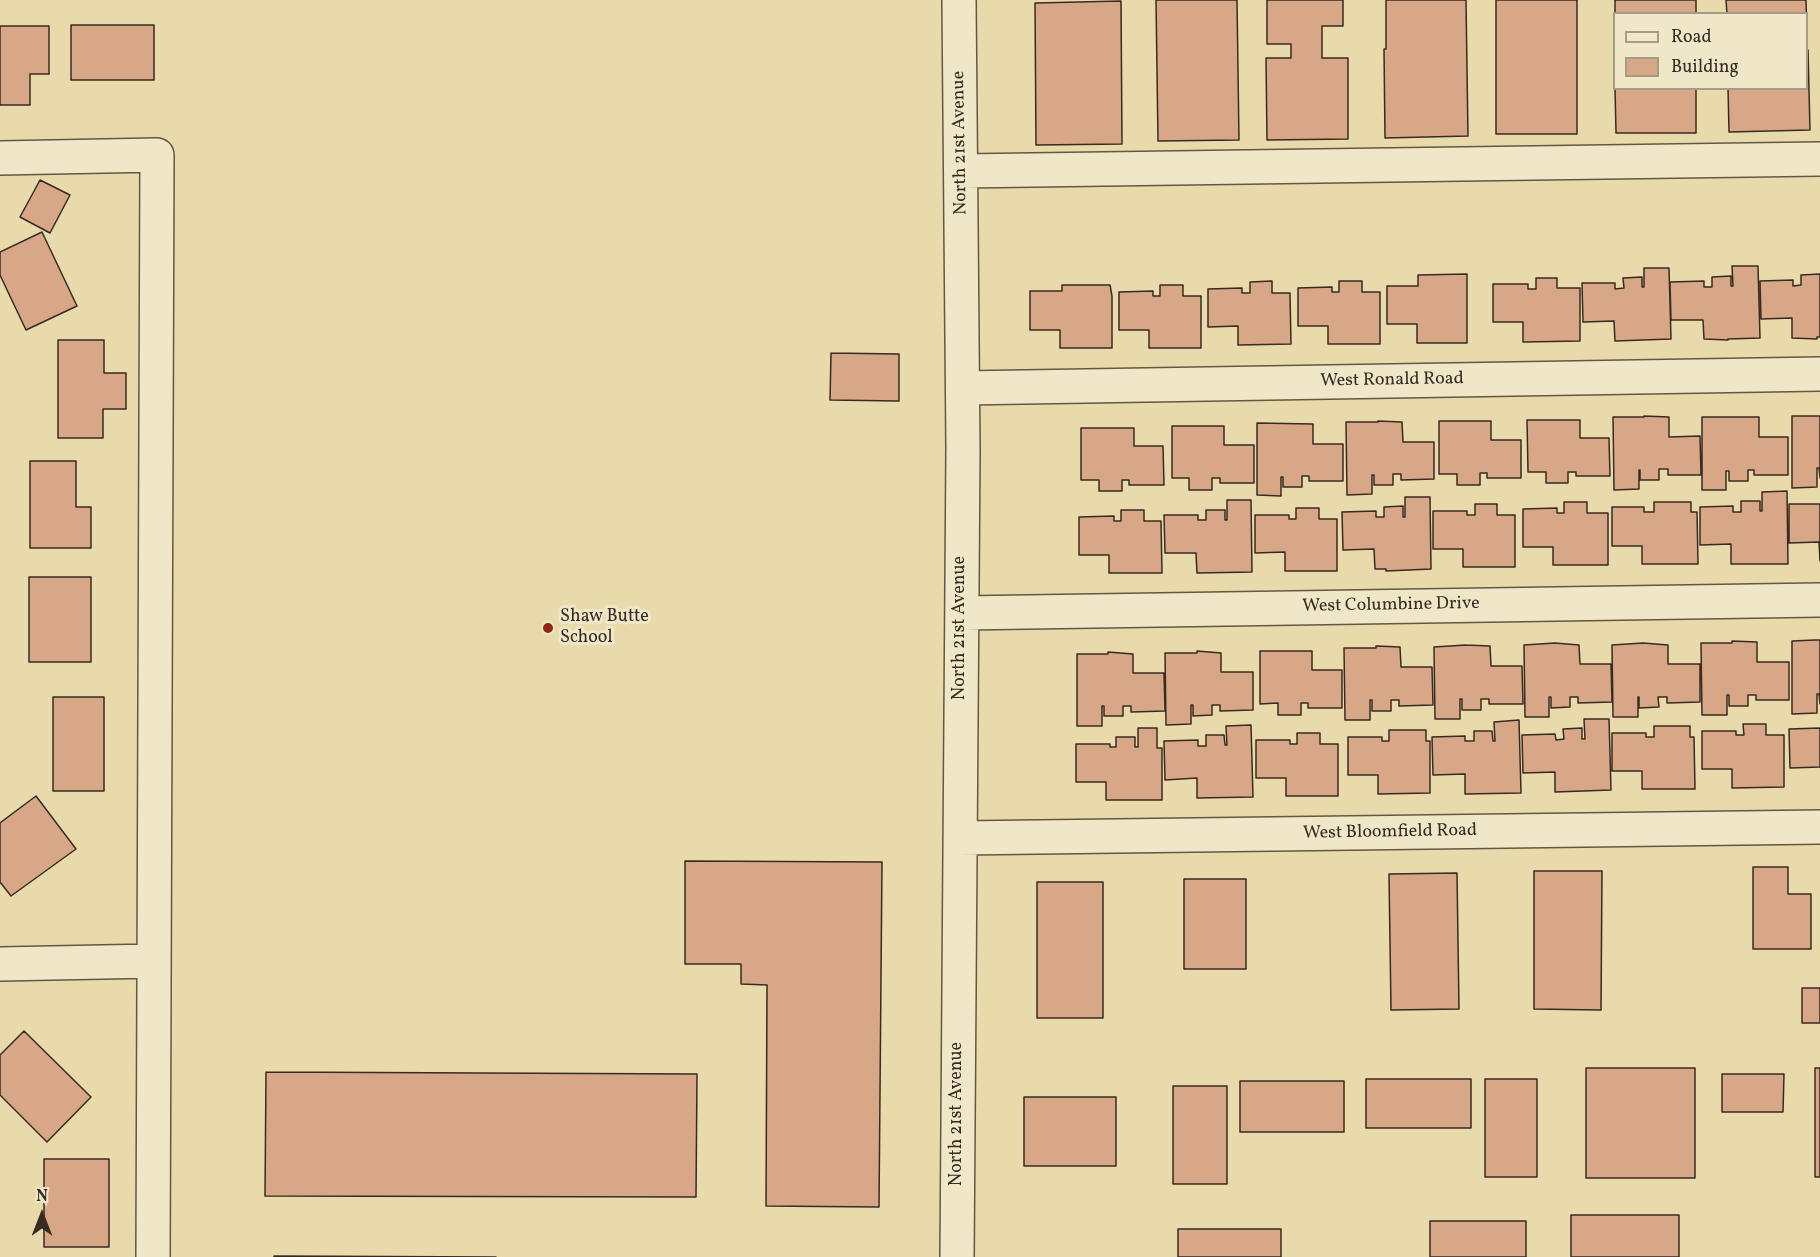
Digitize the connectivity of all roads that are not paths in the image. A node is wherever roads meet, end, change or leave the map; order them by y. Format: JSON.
{"nodes":[{"id":1,"x":959,"y":0,"type":"edge"},
{"id":2,"x":0,"y":158,"type":"edge"},
{"id":3,"x":1820,"y":159,"type":"edge"},
{"id":4,"x":961,"y":171,"type":"junction"},
{"id":5,"x":1820,"y":374,"type":"edge"},
{"id":6,"x":963,"y":388,"type":"junction"},
{"id":7,"x":1820,"y":600,"type":"edge"},
{"id":8,"x":962,"y":613,"type":"junction"},
{"id":9,"x":1820,"y":827,"type":"edge"},
{"id":10,"x":960,"y":838,"type":"junction"},
{"id":11,"x":154,"y":961,"type":"junction"},
{"id":12,"x":0,"y":964,"type":"edge"},
{"id":13,"x":153,"y":1257,"type":"edge"},
{"id":14,"x":957,"y":1257,"type":"edge"}],
"edges":[{"from":1,"to":4,"type":"street","name":"North 21st Avenue"},
{"from":2,"to":11,"type":"street"},
{"from":3,"to":4,"type":"street"},
{"from":4,"to":6,"type":"street","name":"North 21st Avenue"},
{"from":5,"to":6,"type":"street","name":"West Ronald Road"},
{"from":6,"to":8,"type":"street","name":"North 21st Avenue"},
{"from":7,"to":8,"type":"street","name":"West Columbine Drive"},
{"from":8,"to":10,"type":"street","name":"North 21st Avenue"},
{"from":9,"to":10,"type":"street","name":"West Bloomfield Road"},
{"from":10,"to":14,"type":"street","name":"North 21st Avenue"},
{"from":11,"to":12,"type":"street"},
{"from":11,"to":13,"type":"street"}]}
